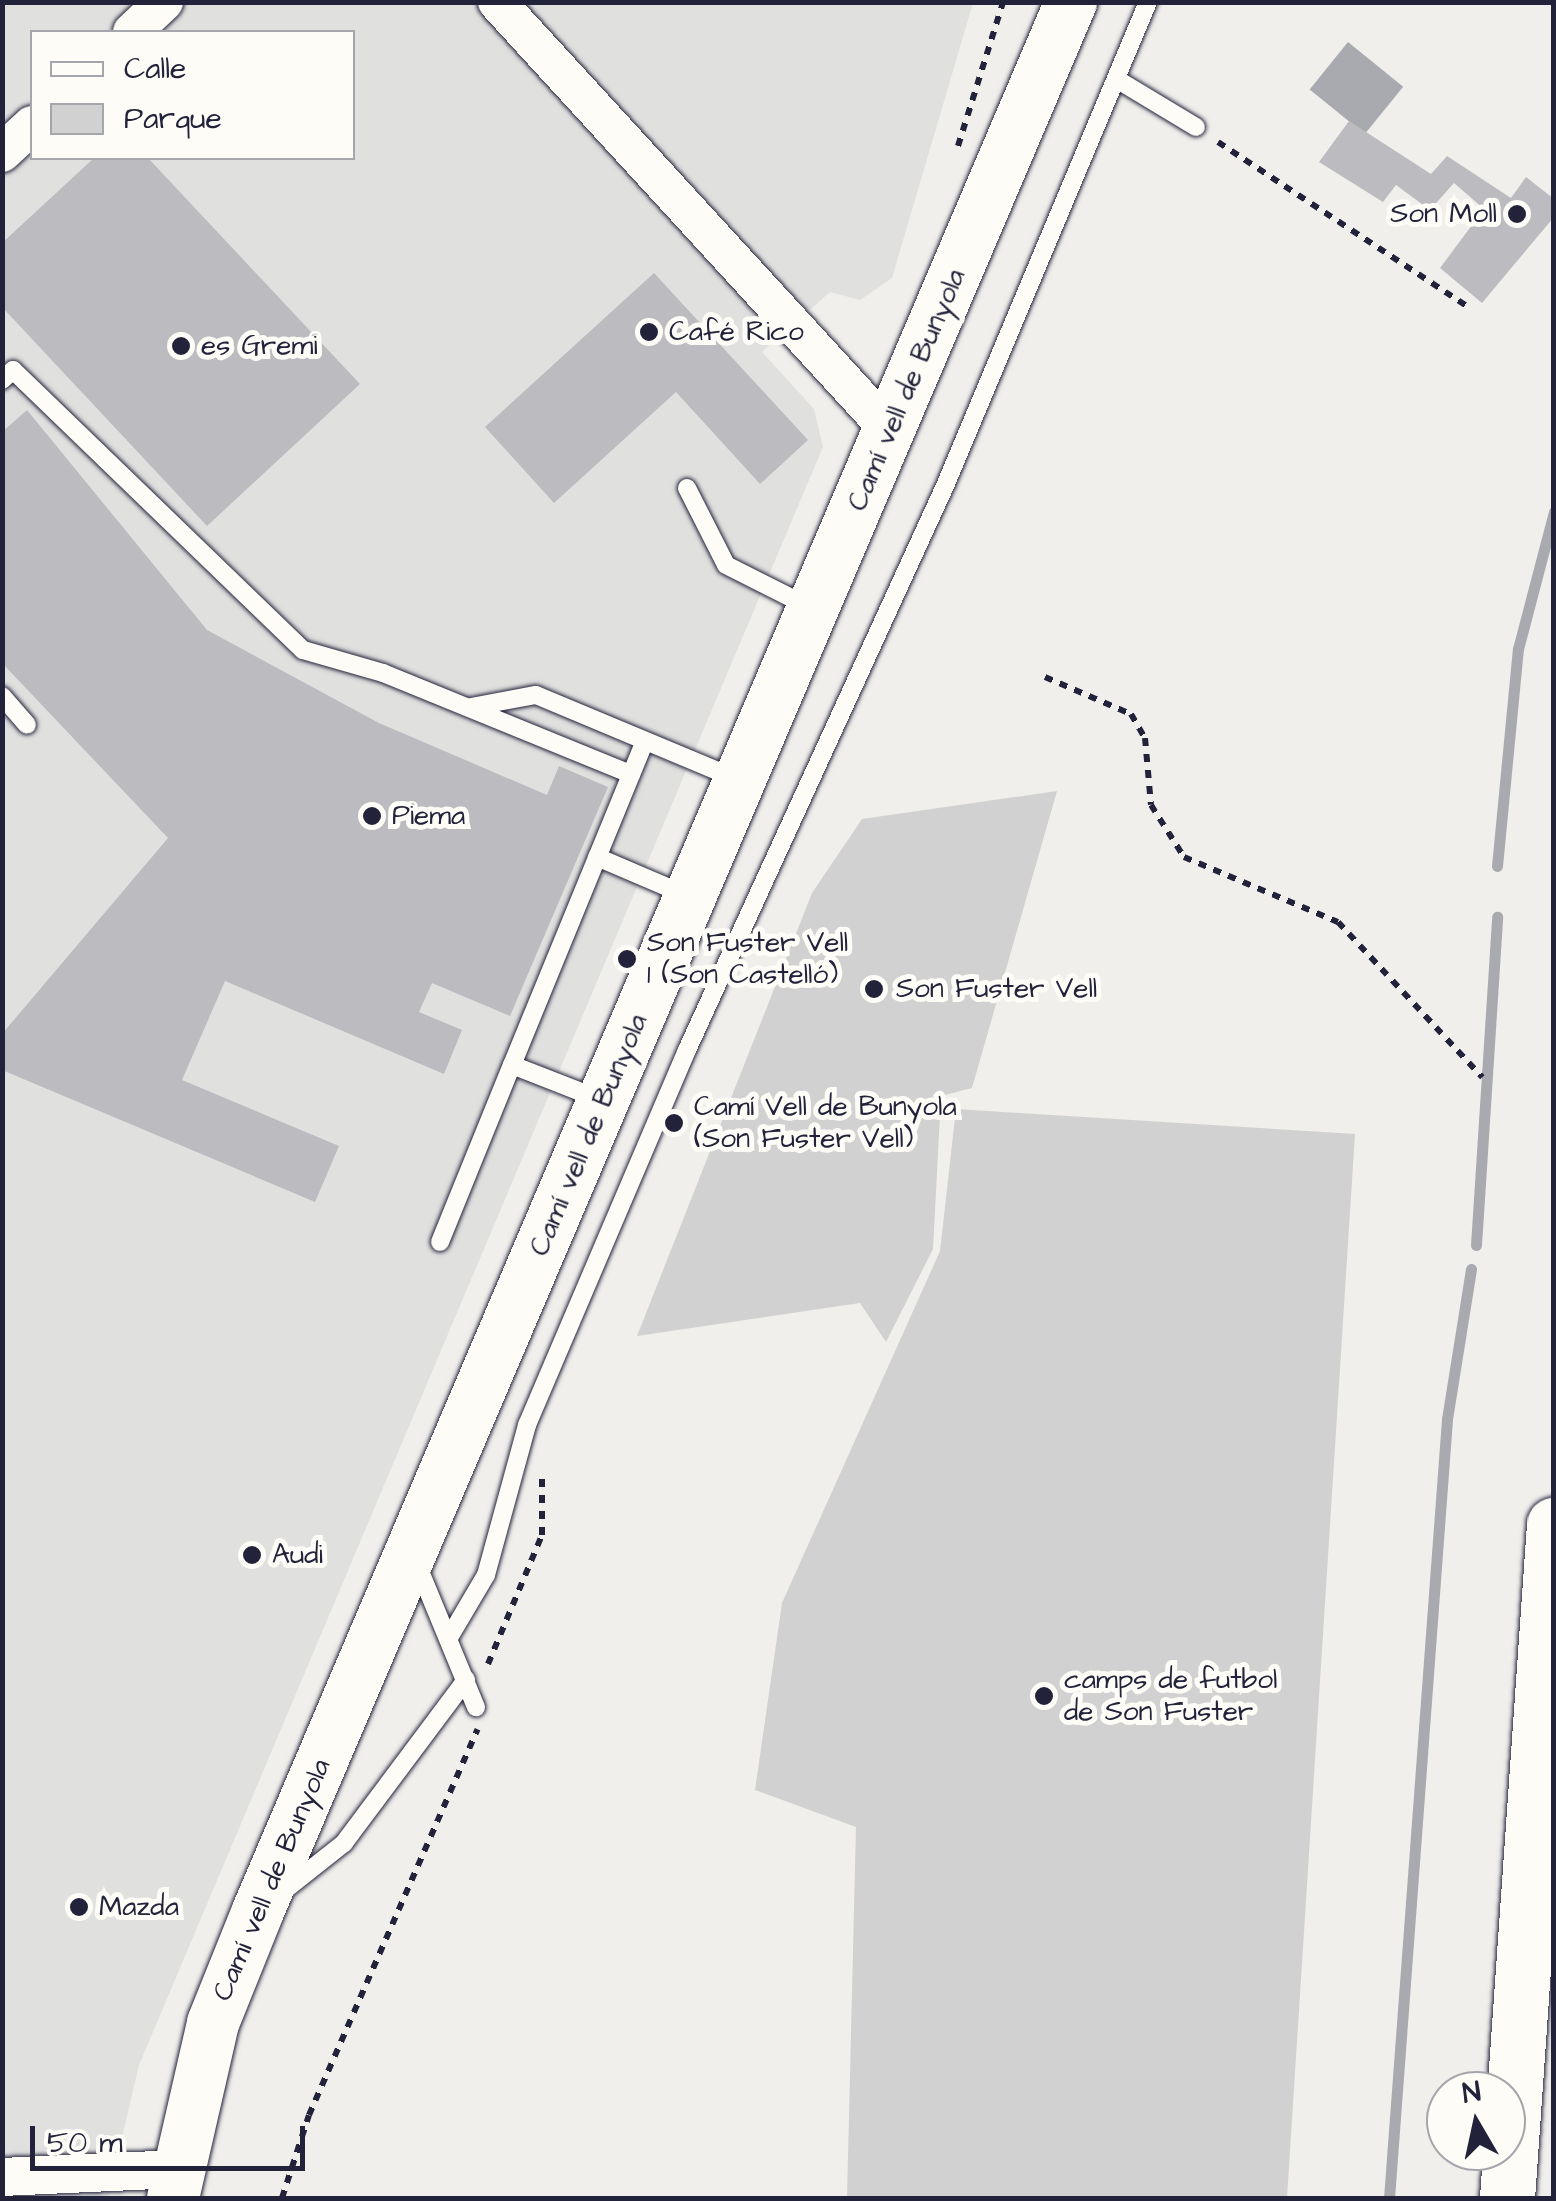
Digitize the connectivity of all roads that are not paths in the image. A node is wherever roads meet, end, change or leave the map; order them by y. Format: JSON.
{"nodes":[{"id":1,"x":164,"y":2,"type":"edge"},
{"id":2,"x":497,"y":2,"type":"edge"},
{"id":3,"x":1045,"y":2,"type":"edge"},
{"id":4,"x":1071,"y":2,"type":"edge"},
{"id":5,"x":1148,"y":2,"type":"edge"},
{"id":6,"x":134,"y":30,"type":"edge"},
{"id":7,"x":1118,"y":80,"type":"junction"},
{"id":8,"x":1038,"y":82,"type":"junction"},
{"id":9,"x":30,"y":127,"type":"edge"},
{"id":10,"x":1196,"y":127,"type":"road end"},
{"id":11,"x":2,"y":153,"type":"edge"},
{"id":12,"x":2,"y":380,"type":"edge"},
{"id":13,"x":890,"y":432,"type":"junction"},
{"id":14,"x":687,"y":488,"type":"dead end"},
{"id":15,"x":811,"y":608,"type":"junction"},
{"id":16,"x":2,"y":696,"type":"edge"},
{"id":17,"x":470,"y":707,"type":"junction"},
{"id":18,"x":28,"y":724,"type":"dead end"},
{"id":19,"x":645,"y":741,"type":"junction"},
{"id":20,"x":632,"y":774,"type":"junction"},
{"id":21,"x":738,"y":780,"type":"junction"},
{"id":22,"x":597,"y":857,"type":"junction"},
{"id":23,"x":689,"y":896,"type":"junction"},
{"id":24,"x":512,"y":1064,"type":"junction"},
{"id":25,"x":604,"y":1101,"type":"junction"},
{"id":26,"x":440,"y":1242,"type":"dead end"},
{"id":27,"x":1554,"y":1524,"type":"edge"},
{"id":28,"x":412,"y":1552,"type":"junction"},
{"id":29,"x":450,"y":1636,"type":"junction"},
{"id":30,"x":466,"y":1680,"type":"junction"},
{"id":31,"x":476,"y":1707,"type":"dead end"},
{"id":32,"x":258,"y":1910,"type":"junction"},
{"id":33,"x":2,"y":2176,"type":"edge"},
{"id":34,"x":175,"y":2184,"type":"edge"},
{"id":35,"x":95,"y":2186,"type":"edge"},
{"id":36,"x":1507,"y":2198,"type":"edge"}],
"edges":[{"from":1,"to":6,"type":"street"},
{"from":2,"to":13,"type":"street"},
{"from":3,"to":8,"type":"street","name":"Camí vell de Bunyola"},
{"from":4,"to":8,"type":"main road","name":"Camí vell de Bunyola"},
{"from":5,"to":7,"type":"lane"},
{"from":7,"to":10,"type":"lane"},
{"from":7,"to":29,"type":"lane"},
{"from":8,"to":13,"type":"main road","name":"Camí vell de Bunyola"},
{"from":9,"to":11,"type":"street"},
{"from":12,"to":17,"type":"lane"},
{"from":13,"to":15,"type":"main road","name":"Camí vell de Bunyola"},
{"from":14,"to":15,"type":"lane"},
{"from":15,"to":21,"type":"main road","name":"Camí vell de Bunyola"},
{"from":16,"to":18,"type":"lane"},
{"from":17,"to":19,"type":"lane"},
{"from":17,"to":20,"type":"lane"},
{"from":19,"to":20,"type":"lane"},
{"from":19,"to":21,"type":"lane"},
{"from":20,"to":22,"type":"lane"},
{"from":21,"to":23,"type":"main road","name":"Camí vell de Bunyola"},
{"from":22,"to":23,"type":"lane"},
{"from":22,"to":24,"type":"lane"},
{"from":23,"to":25,"type":"main road","name":"Camí vell de Bunyola"},
{"from":24,"to":25,"type":"lane"},
{"from":24,"to":26,"type":"lane"},
{"from":25,"to":28,"type":"main road","name":"Camí vell de Bunyola"},
{"from":27,"to":36,"type":"highway"},
{"from":28,"to":29,"type":"lane"},
{"from":28,"to":32,"type":"main road","name":"Camí vell de Bunyola"},
{"from":29,"to":30,"type":"lane"},
{"from":30,"to":31,"type":"lane"},
{"from":30,"to":32,"type":"lane"},
{"from":32,"to":34,"type":"main road","name":"Camí vell de Bunyola"},
{"from":33,"to":35,"type":"street"},
{"from":34,"to":35,"type":"street"}]}
